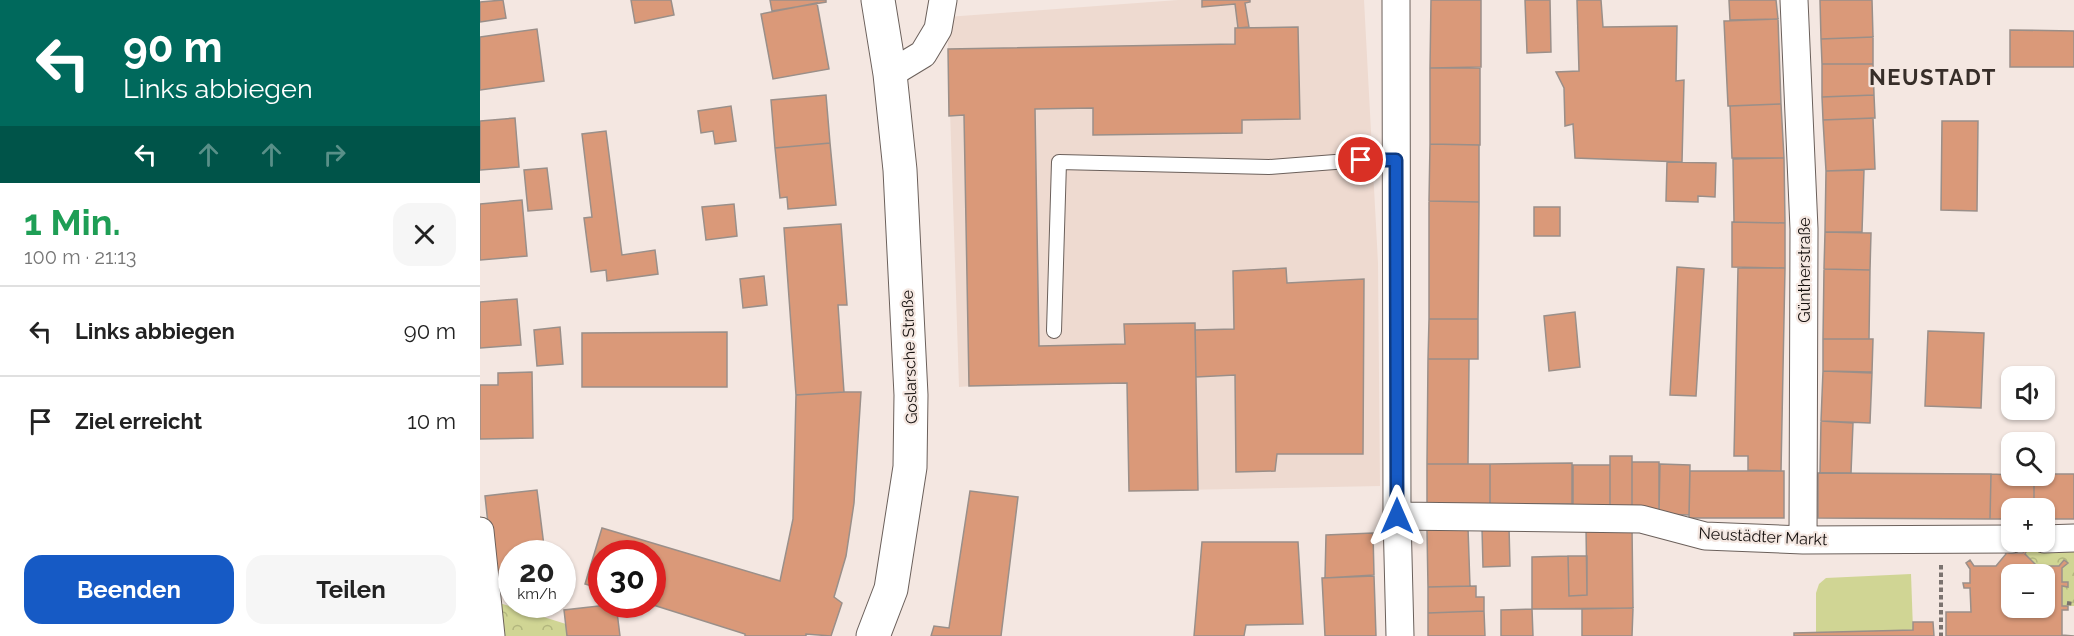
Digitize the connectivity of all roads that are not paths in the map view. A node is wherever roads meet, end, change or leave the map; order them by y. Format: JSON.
{"nodes":[{"id":1,"x":878,"y":0,"type":"edge"},
{"id":2,"x":943,"y":0,"type":"edge"},
{"id":3,"x":1396,"y":0,"type":"edge"},
{"id":4,"x":1794,"y":0,"type":"edge"},
{"id":5,"x":890,"y":74,"type":"junction"},
{"id":6,"x":1396,"y":160,"type":"junction"},
{"id":7,"x":1054,"y":331,"type":"dead end"},
{"id":8,"x":1397,"y":516,"type":"junction"},
{"id":9,"x":480,"y":531,"type":"edge"},
{"id":10,"x":2074,"y":538,"type":"edge"},
{"id":11,"x":2001,"y":539,"type":"edge"},
{"id":12,"x":2055,"y":539,"type":"edge"},
{"id":13,"x":1803,"y":540,"type":"junction"},
{"id":14,"x":491,"y":636,"type":"edge"},
{"id":15,"x":873,"y":636,"type":"edge"},
{"id":16,"x":1400,"y":636,"type":"edge"}],
"edges":[{"from":1,"to":5,"type":"main road","name":"Goslarsche Straße"},
{"from":2,"to":5,"type":"street"},
{"from":3,"to":6,"type":"street"},
{"from":4,"to":13,"type":"street","name":"Güntherstraße"},
{"from":5,"to":15,"type":"main road","name":"Goslarsche Straße"},
{"from":6,"to":7,"type":"lane"},
{"from":6,"to":8,"type":"street"},
{"from":8,"to":13,"type":"street","name":"Neustädter Markt"},
{"from":8,"to":16,"type":"street"},
{"from":9,"to":14,"type":"street"},
{"from":10,"to":12,"type":"street"},
{"from":11,"to":13,"type":"street","name":"Neustädter Markt"}]}
